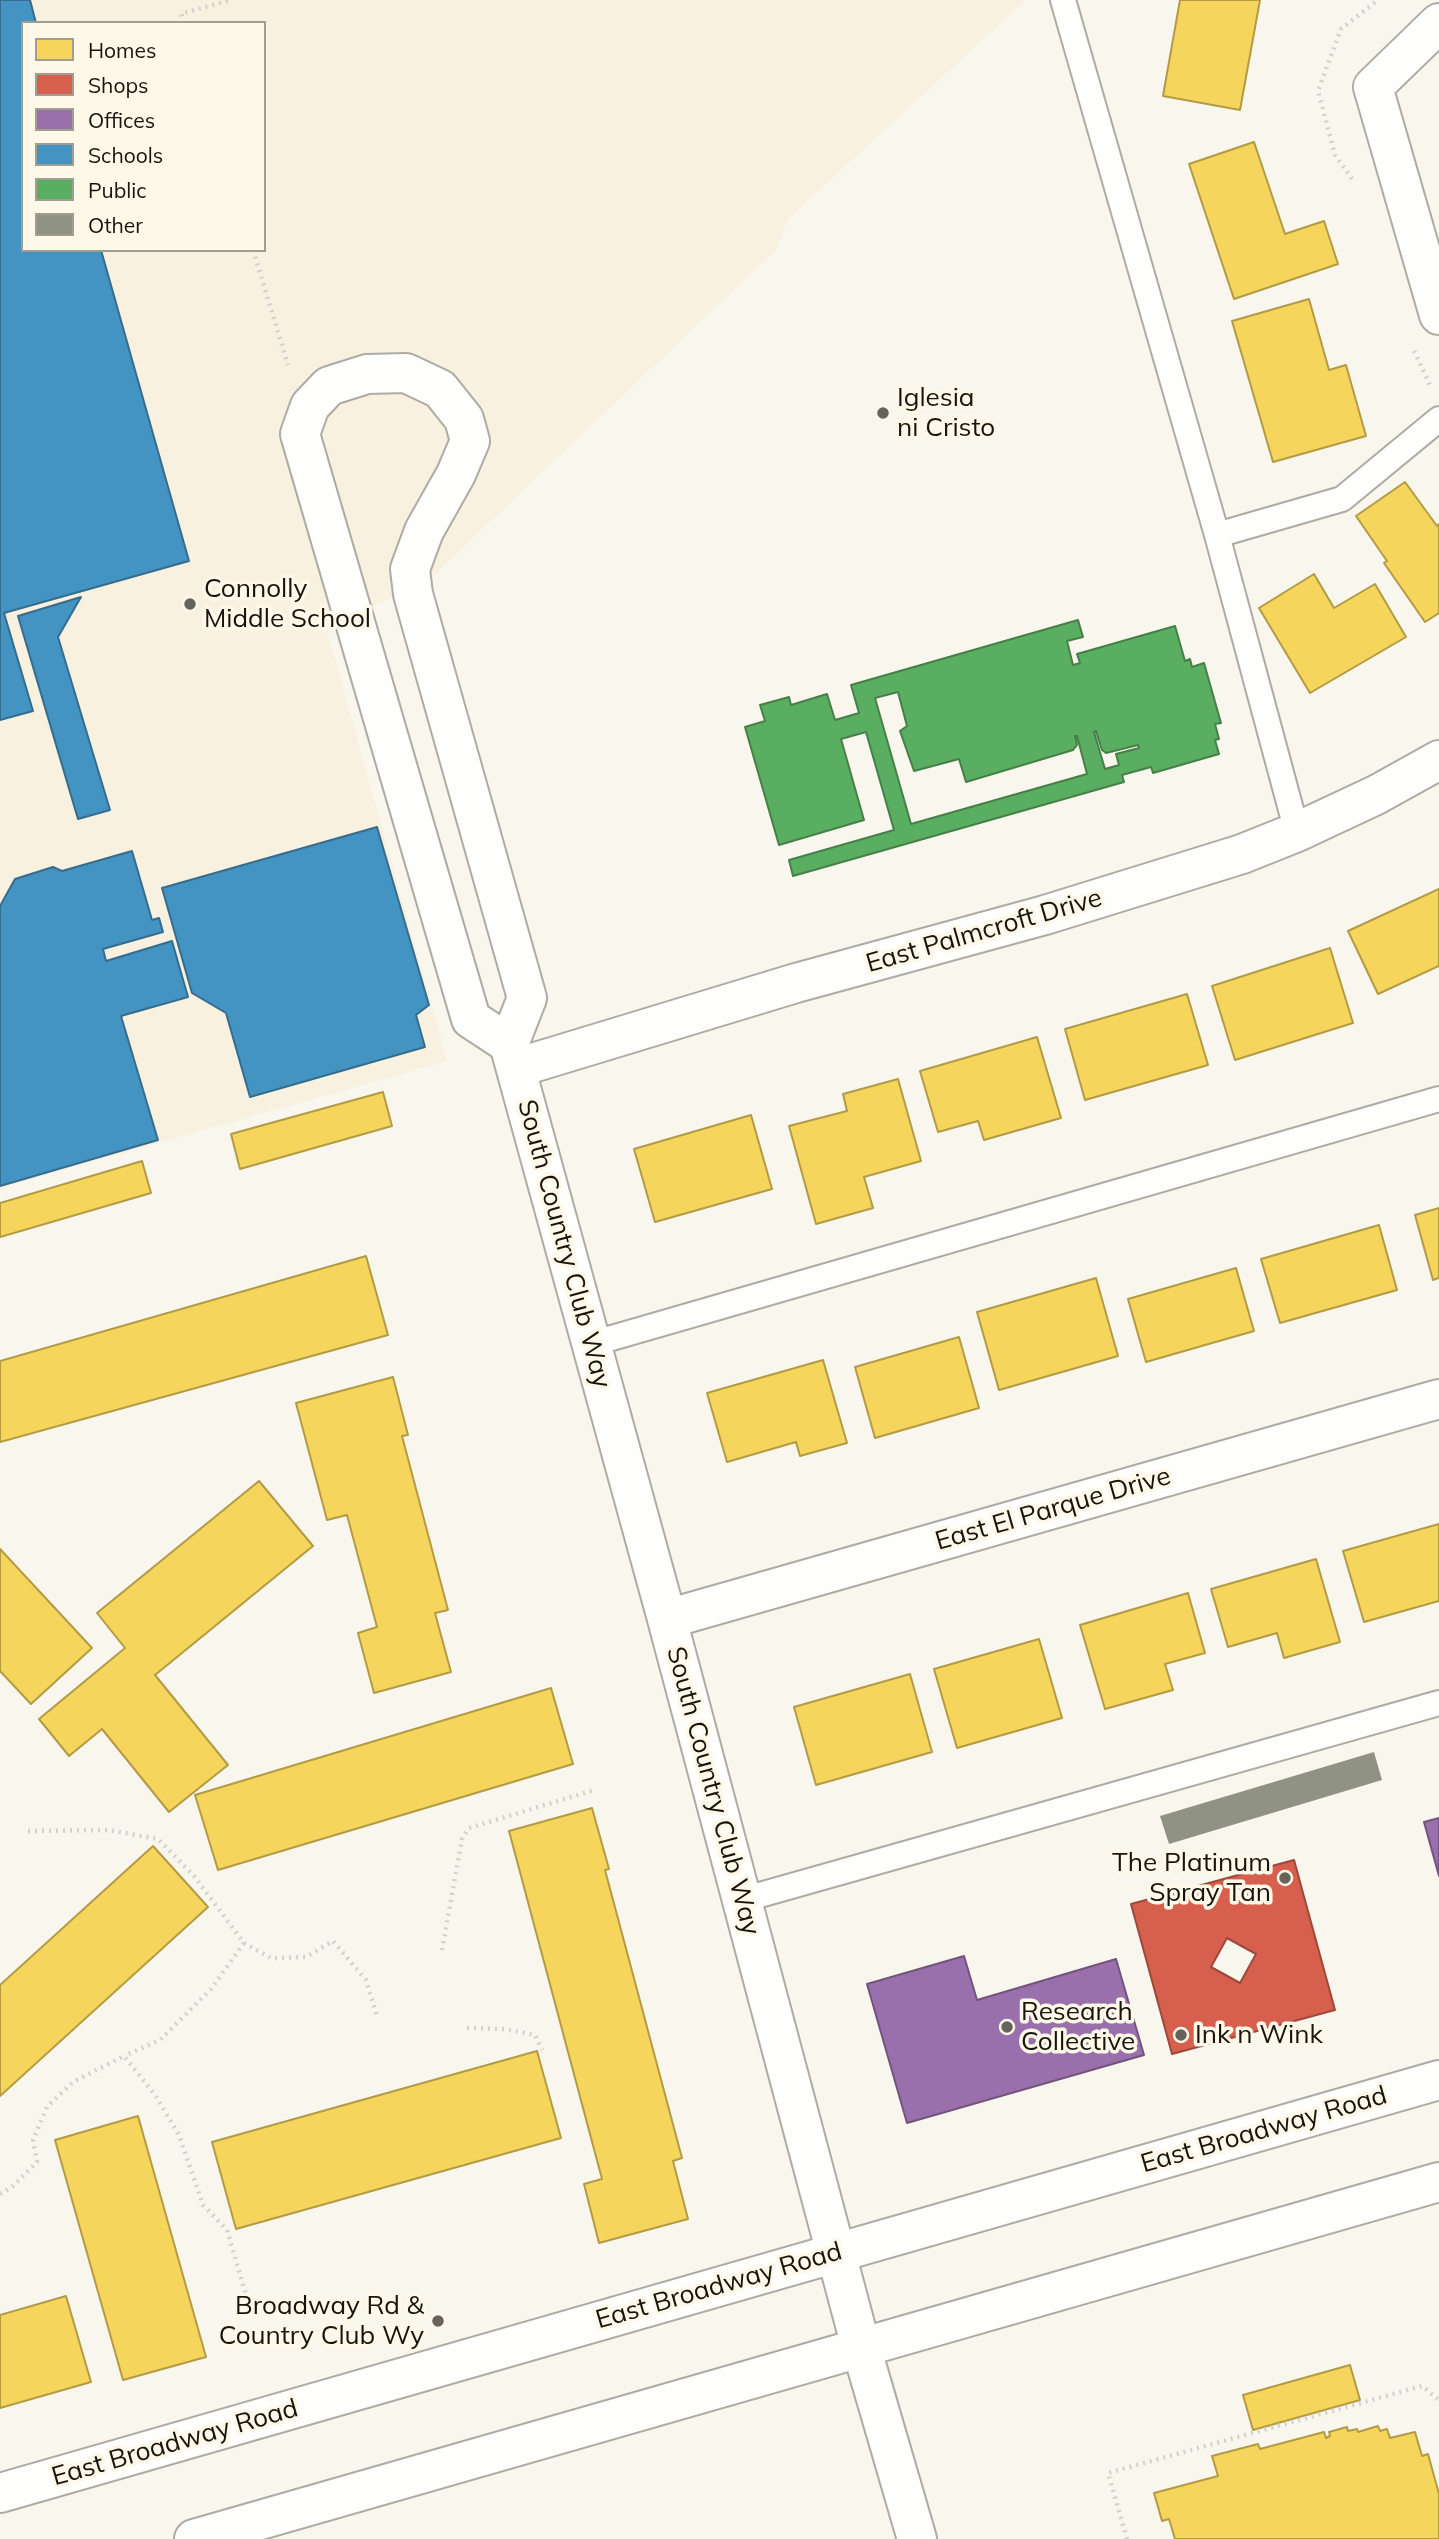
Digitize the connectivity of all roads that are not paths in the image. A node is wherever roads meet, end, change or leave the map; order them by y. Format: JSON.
{"nodes":[{"id":1,"x":1063,"y":0,"type":"edge"},
{"id":2,"x":1439,"y":23,"type":"edge"},
{"id":3,"x":1439,"y":315,"type":"edge"},
{"id":4,"x":1439,"y":419,"type":"edge"},
{"id":5,"x":1217,"y":535,"type":"junction"},
{"id":6,"x":1439,"y":761,"type":"edge"},
{"id":7,"x":1297,"y":832,"type":"junction"},
{"id":8,"x":512,"y":1056,"type":"junction"},
{"id":9,"x":1439,"y":1099,"type":"edge"},
{"id":10,"x":592,"y":1344,"type":"junction"},
{"id":11,"x":1439,"y":1399,"type":"edge"},
{"id":12,"x":667,"y":1619,"type":"junction"},
{"id":13,"x":1439,"y":1703,"type":"edge"},
{"id":14,"x":742,"y":1900,"type":"junction"},
{"id":15,"x":1439,"y":2080,"type":"edge"},
{"id":16,"x":1439,"y":2182,"type":"edge"},
{"id":17,"x":836,"y":2253,"type":"junction"},
{"id":18,"x":862,"y":2347,"type":"junction"},
{"id":19,"x":0,"y":2493,"type":"edge"},
{"id":20,"x":194,"y":2539,"type":"edge"},
{"id":21,"x":917,"y":2539,"type":"edge"}],
"edges":[{"from":1,"to":5,"type":"lane"},
{"from":2,"to":3,"type":"street"},
{"from":4,"to":5,"type":"lane"},
{"from":5,"to":7,"type":"lane"},
{"from":6,"to":7,"type":"street","name":"East Palmcroft Drive"},
{"from":7,"to":8,"type":"street","name":"East Palmcroft Drive"},
{"from":8,"to":8,"type":"street"},
{"from":8,"to":10,"type":"street","name":"South Country Club Way"},
{"from":9,"to":10,"type":"lane"},
{"from":10,"to":12,"type":"street","name":"South Country Club Way"},
{"from":11,"to":12,"type":"street","name":"East El Parque Drive"},
{"from":12,"to":14,"type":"street","name":"South Country Club Way"},
{"from":13,"to":14,"type":"lane"},
{"from":14,"to":17,"type":"street","name":"South Country Club Way"},
{"from":15,"to":17,"type":"street","name":"East Broadway Road"},
{"from":16,"to":18,"type":"street"},
{"from":17,"to":18,"type":"street","name":"South Country Club Way"},
{"from":17,"to":19,"type":"street","name":"East Broadway Road"},
{"from":18,"to":20,"type":"street"},
{"from":18,"to":21,"type":"street","name":"South Country Club Way"}]}
